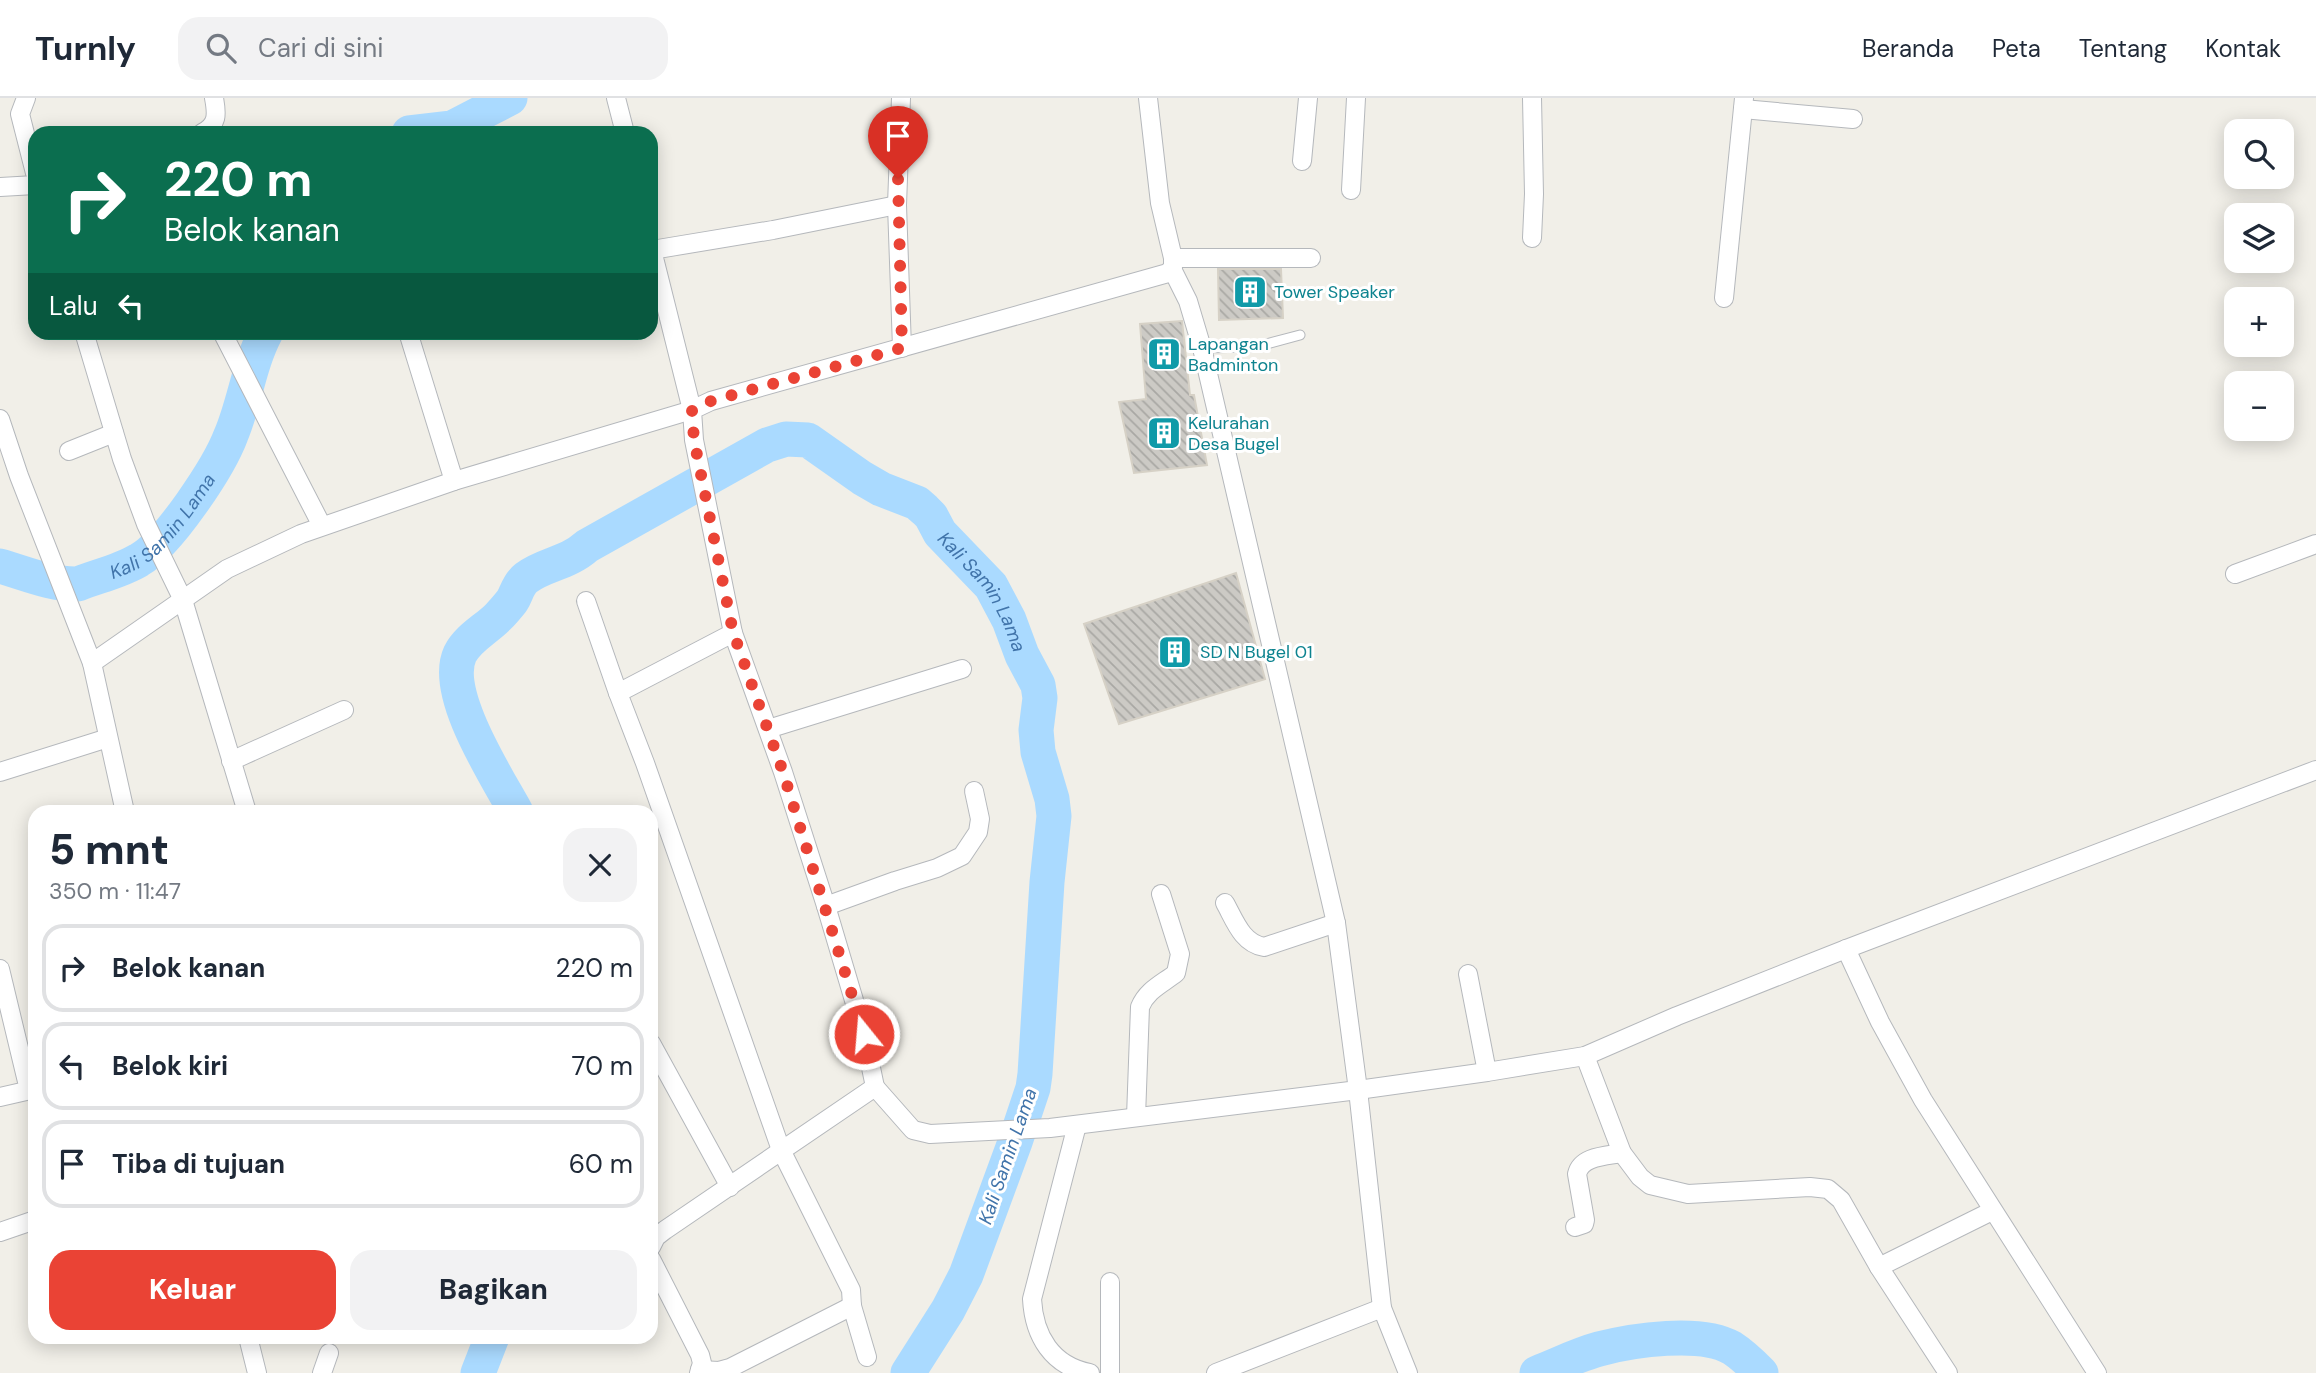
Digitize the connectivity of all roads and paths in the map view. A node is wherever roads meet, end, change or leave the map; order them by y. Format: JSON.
{"nodes":[{"id":1,"x":26,"y":98,"type":"edge"},
{"id":2,"x":214,"y":98,"type":"edge"},
{"id":3,"x":616,"y":98,"type":"edge"},
{"id":4,"x":901,"y":98,"type":"edge"},
{"id":5,"x":1308,"y":98,"type":"edge"},
{"id":6,"x":1356,"y":98,"type":"edge"},
{"id":7,"x":1532,"y":98,"type":"edge"},
{"id":8,"x":1142,"y":100,"type":"edge"},
{"id":9,"x":1744,"y":104,"type":"edge"},
{"id":10,"x":1853,"y":119,"type":"dead end"},
{"id":11,"x":212,"y":126,"type":"edge"},
{"id":12,"x":623,"y":126,"type":"edge"},
{"id":13,"x":28,"y":145,"type":"edge"},
{"id":14,"x":1302,"y":161,"type":"dead end"},
{"id":15,"x":28,"y":185,"type":"edge"},
{"id":16,"x":0,"y":187,"type":"edge"},
{"id":17,"x":1351,"y":190,"type":"dead end"},
{"id":18,"x":897,"y":205,"type":"junction"},
{"id":19,"x":1532,"y":238,"type":"dead end"},
{"id":20,"x":658,"y":247,"type":"edge"},
{"id":21,"x":1311,"y":258,"type":"dead end"},
{"id":22,"x":1172,"y":264,"type":"junction"},
{"id":23,"x":658,"y":276,"type":"edge"},
{"id":24,"x":1724,"y":298,"type":"dead end"},
{"id":25,"x":1300,"y":335,"type":"dead end"},
{"id":26,"x":86,"y":340,"type":"edge"},
{"id":27,"x":226,"y":340,"type":"edge"},
{"id":28,"x":410,"y":340,"type":"edge"},
{"id":29,"x":902,"y":348,"type":"junction"},
{"id":30,"x":1202,"y":348,"type":"junction"},
{"id":31,"x":692,"y":410,"type":"junction"},
{"id":32,"x":0,"y":419,"type":"edge"},
{"id":33,"x":114,"y":433,"type":"junction"},
{"id":34,"x":69,"y":451,"type":"dead end"},
{"id":35,"x":454,"y":481,"type":"junction"},
{"id":36,"x":322,"y":526,"type":"junction"},
{"id":37,"x":2316,"y":544,"type":"edge"},
{"id":38,"x":2235,"y":574,"type":"dead end"},
{"id":39,"x":183,"y":600,"type":"junction"},
{"id":40,"x":586,"y":601,"type":"dead end"},
{"id":41,"x":733,"y":632,"type":"junction"},
{"id":42,"x":92,"y":663,"type":"junction"},
{"id":43,"x":962,"y":669,"type":"dead end"},
{"id":44,"x":618,"y":694,"type":"junction"},
{"id":45,"x":344,"y":710,"type":"dead end"},
{"id":46,"x":768,"y":729,"type":"junction"},
{"id":47,"x":108,"y":738,"type":"junction"},
{"id":48,"x":232,"y":761,"type":"junction"},
{"id":49,"x":2316,"y":770,"type":"edge"},
{"id":50,"x":0,"y":772,"type":"edge"},
{"id":51,"x":974,"y":791,"type":"dead end"},
{"id":52,"x":123,"y":805,"type":"edge"},
{"id":53,"x":245,"y":805,"type":"edge"},
{"id":54,"x":1161,"y":894,"type":"dead end"},
{"id":55,"x":1225,"y":903,"type":"dead end"},
{"id":56,"x":826,"y":906,"type":"junction"},
{"id":57,"x":1335,"y":923,"type":"junction"},
{"id":58,"x":1846,"y":949,"type":"junction"},
{"id":59,"x":0,"y":969,"type":"edge"},
{"id":60,"x":1468,"y":974,"type":"dead end"},
{"id":61,"x":658,"y":1056,"type":"edge"},
{"id":62,"x":1585,"y":1056,"type":"junction"},
{"id":63,"x":1487,"y":1072,"type":"junction"},
{"id":64,"x":28,"y":1075,"type":"edge"},
{"id":65,"x":875,"y":1087,"type":"junction"},
{"id":66,"x":1358,"y":1090,"type":"junction"},
{"id":67,"x":28,"y":1091,"type":"edge"},
{"id":68,"x":0,"y":1097,"type":"edge"},
{"id":69,"x":1136,"y":1117,"type":"junction"},
{"id":70,"x":1077,"y":1125,"type":"junction"},
{"id":71,"x":781,"y":1150,"type":"junction"},
{"id":72,"x":1622,"y":1153,"type":"junction"},
{"id":73,"x":730,"y":1187,"type":"junction"},
{"id":74,"x":1992,"y":1211,"type":"junction"},
{"id":75,"x":28,"y":1222,"type":"edge"},
{"id":76,"x":1575,"y":1227,"type":"dead end"},
{"id":77,"x":0,"y":1232,"type":"edge"},
{"id":78,"x":658,"y":1236,"type":"edge"},
{"id":79,"x":1880,"y":1267,"type":"junction"},
{"id":80,"x":658,"y":1273,"type":"edge"},
{"id":81,"x":1110,"y":1282,"type":"dead end"},
{"id":82,"x":852,"y":1306,"type":"junction"},
{"id":83,"x":1382,"y":1308,"type":"junction"},
{"id":84,"x":250,"y":1344,"type":"edge"},
{"id":85,"x":329,"y":1353,"type":"dead end"},
{"id":86,"x":867,"y":1357,"type":"dead end"},
{"id":87,"x":1063,"y":1369,"type":"edge"},
{"id":88,"x":700,"y":1371,"type":"edge"},
{"id":89,"x":257,"y":1373,"type":"edge"},
{"id":90,"x":322,"y":1373,"type":"edge"},
{"id":91,"x":1090,"y":1373,"type":"edge"},
{"id":92,"x":1110,"y":1373,"type":"edge"},
{"id":93,"x":1216,"y":1373,"type":"edge"},
{"id":94,"x":1408,"y":1373,"type":"edge"},
{"id":95,"x":1948,"y":1373,"type":"edge"},
{"id":96,"x":2097,"y":1373,"type":"edge"}],
"edges":[{"from":1,"to":13,"type":"street"},
{"from":2,"to":11,"type":"street"},
{"from":3,"to":12,"type":"street"},
{"from":4,"to":18,"type":"street"},
{"from":5,"to":14,"type":"street"},
{"from":6,"to":17,"type":"street"},
{"from":7,"to":19,"type":"street"},
{"from":8,"to":22,"type":"street"},
{"from":9,"to":10,"type":"street"},
{"from":9,"to":24,"type":"street"},
{"from":15,"to":16,"type":"street"},
{"from":18,"to":20,"type":"street"},
{"from":18,"to":29,"type":"street"},
{"from":21,"to":22,"type":"street"},
{"from":22,"to":29,"type":"street"},
{"from":22,"to":30,"type":"street"},
{"from":23,"to":31,"type":"street"},
{"from":25,"to":30,"type":"lane"},
{"from":26,"to":33,"type":"street"},
{"from":27,"to":36,"type":"street"},
{"from":28,"to":35,"type":"street"},
{"from":29,"to":31,"type":"street"},
{"from":30,"to":57,"type":"street"},
{"from":31,"to":35,"type":"street"},
{"from":31,"to":41,"type":"street"},
{"from":32,"to":42,"type":"street"},
{"from":33,"to":34,"type":"street"},
{"from":33,"to":39,"type":"street"},
{"from":35,"to":36,"type":"street"},
{"from":36,"to":39,"type":"street"},
{"from":37,"to":38,"type":"street"},
{"from":39,"to":42,"type":"street"},
{"from":39,"to":48,"type":"street"},
{"from":40,"to":44,"type":"street"},
{"from":41,"to":44,"type":"street"},
{"from":41,"to":46,"type":"street"},
{"from":42,"to":47,"type":"street"},
{"from":43,"to":46,"type":"street"},
{"from":44,"to":71,"type":"street"},
{"from":45,"to":48,"type":"street"},
{"from":46,"to":56,"type":"street"},
{"from":47,"to":50,"type":"street"},
{"from":47,"to":52,"type":"street"},
{"from":48,"to":53,"type":"street"},
{"from":49,"to":58,"type":"street"},
{"from":51,"to":56,"type":"street"},
{"from":54,"to":69,"type":"street"},
{"from":55,"to":57,"type":"street"},
{"from":56,"to":65,"type":"street"},
{"from":57,"to":66,"type":"street"},
{"from":58,"to":62,"type":"street"},
{"from":58,"to":74,"type":"street"},
{"from":59,"to":64,"type":"street"},
{"from":60,"to":63,"type":"street"},
{"from":61,"to":73,"type":"street"},
{"from":62,"to":63,"type":"street"},
{"from":62,"to":72,"type":"street"},
{"from":63,"to":66,"type":"street"},
{"from":65,"to":70,"type":"street"},
{"from":65,"to":71,"type":"street"},
{"from":66,"to":69,"type":"street"},
{"from":66,"to":83,"type":"street"},
{"from":67,"to":68,"type":"street"},
{"from":69,"to":70,"type":"street"},
{"from":70,"to":87,"type":"street"},
{"from":71,"to":73,"type":"street"},
{"from":71,"to":82,"type":"street"},
{"from":72,"to":76,"type":"street"},
{"from":72,"to":79,"type":"street"},
{"from":73,"to":78,"type":"street"},
{"from":74,"to":79,"type":"street"},
{"from":74,"to":96,"type":"street"},
{"from":75,"to":77,"type":"street"},
{"from":79,"to":95,"type":"street"},
{"from":80,"to":88,"type":"street"},
{"from":81,"to":92,"type":"street"},
{"from":82,"to":86,"type":"street"},
{"from":82,"to":88,"type":"street"},
{"from":83,"to":93,"type":"street"},
{"from":83,"to":94,"type":"street"},
{"from":84,"to":89,"type":"street"},
{"from":85,"to":90,"type":"street"},
{"from":87,"to":91,"type":"street"}]}
